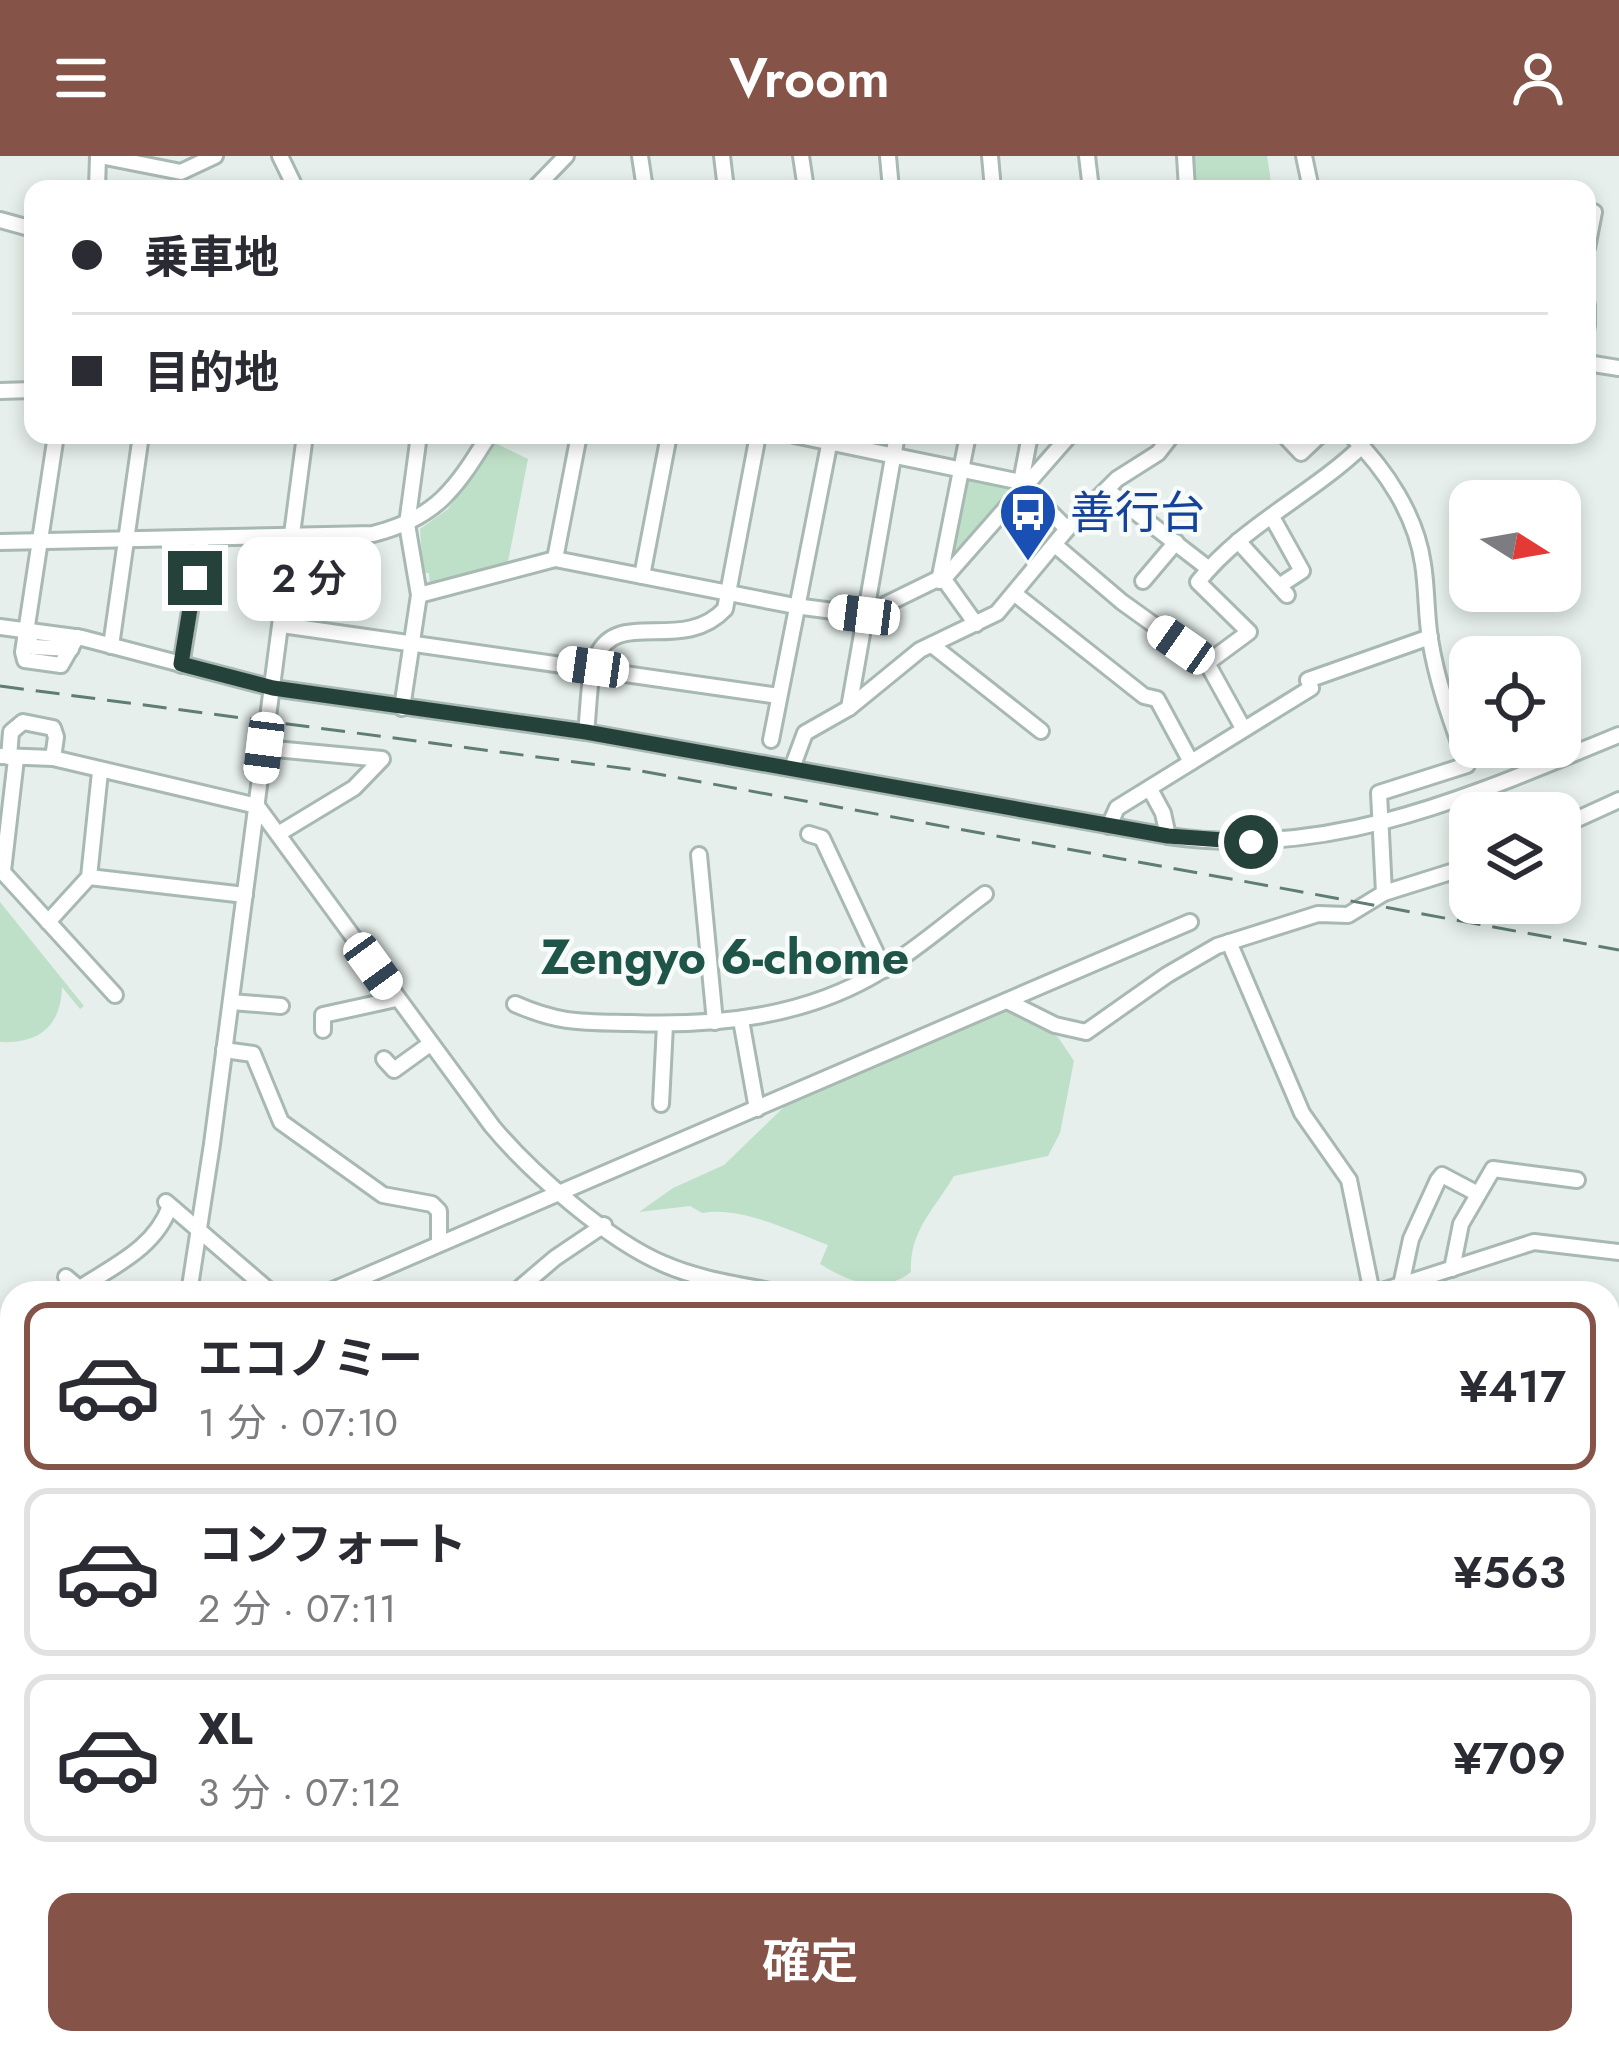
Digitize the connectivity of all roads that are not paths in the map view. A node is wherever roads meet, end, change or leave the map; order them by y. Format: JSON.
{"nodes":[{"id":1,"x":99,"y":156,"type":"edge"},
{"id":2,"x":215,"y":156,"type":"edge"},
{"id":3,"x":181,"y":172,"type":"junction"},
{"id":4,"x":180,"y":180,"type":"edge"},
{"id":5,"x":55,"y":444,"type":"edge"},
{"id":6,"x":141,"y":444,"type":"edge"},
{"id":7,"x":304,"y":444,"type":"edge"},
{"id":8,"x":417,"y":444,"type":"edge"},
{"id":9,"x":483,"y":444,"type":"edge"},
{"id":10,"x":577,"y":444,"type":"edge"},
{"id":11,"x":667,"y":444,"type":"edge"},
{"id":12,"x":756,"y":444,"type":"edge"},
{"id":13,"x":829,"y":444,"type":"edge"},
{"id":14,"x":849,"y":444,"type":"edge"},
{"id":15,"x":896,"y":444,"type":"edge"},
{"id":16,"x":966,"y":444,"type":"edge"},
{"id":17,"x":1029,"y":444,"type":"edge"},
{"id":18,"x":1061,"y":444,"type":"edge"},
{"id":19,"x":1157,"y":444,"type":"edge"},
{"id":20,"x":1354,"y":444,"type":"edge"},
{"id":21,"x":1360,"y":444,"type":"edge"},
{"id":22,"x":894,"y":456,"type":"junction"},
{"id":23,"x":962,"y":469,"type":"junction"},
{"id":24,"x":1023,"y":484,"type":"junction"},
{"id":25,"x":1107,"y":490,"type":"junction"},
{"id":26,"x":1272,"y":518,"type":"junction"},
{"id":27,"x":407,"y":524,"type":"junction"},
{"id":28,"x":1067,"y":529,"type":"junction"},
{"id":29,"x":202,"y":538,"type":"junction"},
{"id":30,"x":293,"y":538,"type":"junction"},
{"id":31,"x":126,"y":539,"type":"junction"},
{"id":32,"x":0,"y":542,"type":"edge"},
{"id":33,"x":40,"y":542,"type":"junction"},
{"id":34,"x":1176,"y":542,"type":"junction"},
{"id":35,"x":1238,"y":542,"type":"junction"},
{"id":36,"x":1054,"y":544,"type":"junction"},
{"id":37,"x":555,"y":559,"type":"junction"},
{"id":38,"x":1209,"y":569,"type":"junction"},
{"id":39,"x":642,"y":576,"type":"junction"},
{"id":40,"x":941,"y":579,"type":"junction"},
{"id":41,"x":1143,"y":580,"type":"dead end"},
{"id":42,"x":729,"y":593,"type":"junction"},
{"id":43,"x":1016,"y":594,"type":"junction"},
{"id":44,"x":419,"y":595,"type":"junction"},
{"id":45,"x":795,"y":606,"type":"junction"},
{"id":46,"x":864,"y":615,"type":"junction"},
{"id":47,"x":976,"y":625,"type":"junction"},
{"id":48,"x":282,"y":626,"type":"junction"},
{"id":49,"x":0,"y":627,"type":"edge"},
{"id":50,"x":26,"y":634,"type":"junction"},
{"id":51,"x":1430,"y":637,"type":"junction"},
{"id":52,"x":412,"y":641,"type":"junction"},
{"id":53,"x":74,"y":643,"type":"junction"},
{"id":54,"x":932,"y":645,"type":"junction"},
{"id":55,"x":111,"y":646,"type":"junction"},
{"id":56,"x":1207,"y":663,"type":"junction"},
{"id":57,"x":181,"y":664,"type":"junction"},
{"id":58,"x":593,"y":667,"type":"junction"},
{"id":59,"x":273,"y":688,"type":"junction"},
{"id":60,"x":779,"y":696,"type":"junction"},
{"id":61,"x":403,"y":708,"type":"junction"},
{"id":62,"x":849,"y":708,"type":"junction"},
{"id":63,"x":1243,"y":728,"type":"junction"},
{"id":64,"x":1041,"y":730,"type":"dead end"},
{"id":65,"x":586,"y":732,"type":"junction"},
{"id":66,"x":1619,"y":735,"type":"edge"},
{"id":67,"x":771,"y":740,"type":"dead end"},
{"id":68,"x":264,"y":748,"type":"junction"},
{"id":69,"x":8,"y":758,"type":"edge"},
{"id":70,"x":53,"y":758,"type":"junction"},
{"id":71,"x":1191,"y":762,"type":"junction"},
{"id":72,"x":792,"y":768,"type":"junction"},
{"id":73,"x":100,"y":772,"type":"junction"},
{"id":74,"x":1150,"y":789,"type":"junction"},
{"id":75,"x":1619,"y":800,"type":"edge"},
{"id":76,"x":257,"y":806,"type":"junction"},
{"id":77,"x":1581,"y":817,"type":"edge"},
{"id":78,"x":1383,"y":824,"type":"junction"},
{"id":79,"x":1109,"y":826,"type":"junction"},
{"id":80,"x":278,"y":834,"type":"junction"},
{"id":81,"x":809,"y":834,"type":"dead end"},
{"id":82,"x":1168,"y":836,"type":"junction"},
{"id":83,"x":699,"y":855,"type":"dead end"},
{"id":84,"x":2,"y":870,"type":"edge"},
{"id":85,"x":1449,"y":873,"type":"edge"},
{"id":86,"x":89,"y":877,"type":"junction"},
{"id":87,"x":985,"y":893,"type":"dead end"},
{"id":88,"x":1384,"y":893,"type":"junction"},
{"id":89,"x":244,"y":896,"type":"junction"},
{"id":90,"x":48,"y":922,"type":"junction"},
{"id":91,"x":1190,"y":922,"type":"dead end"},
{"id":92,"x":1229,"y":942,"type":"junction"},
{"id":93,"x":884,"y":970,"type":"junction"},
{"id":94,"x":115,"y":995,"type":"dead end"},
{"id":95,"x":396,"y":999,"type":"junction"},
{"id":96,"x":1007,"y":1001,"type":"junction"},
{"id":97,"x":231,"y":1002,"type":"junction"},
{"id":98,"x":515,"y":1004,"type":"dead end"},
{"id":99,"x":280,"y":1006,"type":"dead end"},
{"id":100,"x":741,"y":1020,"type":"junction"},
{"id":101,"x":715,"y":1022,"type":"junction"},
{"id":102,"x":665,"y":1024,"type":"junction"},
{"id":103,"x":323,"y":1030,"type":"dead end"},
{"id":104,"x":430,"y":1044,"type":"junction"},
{"id":105,"x":224,"y":1050,"type":"junction"},
{"id":106,"x":384,"y":1060,"type":"dead end"},
{"id":107,"x":661,"y":1104,"type":"dead end"},
{"id":108,"x":757,"y":1109,"type":"junction"},
{"id":109,"x":1577,"y":1180,"type":"dead end"},
{"id":110,"x":561,"y":1193,"type":"junction"},
{"id":111,"x":1478,"y":1194,"type":"junction"},
{"id":112,"x":604,"y":1225,"type":"junction"},
{"id":113,"x":199,"y":1230,"type":"junction"},
{"id":114,"x":439,"y":1244,"type":"junction"},
{"id":115,"x":1619,"y":1252,"type":"edge"},
{"id":116,"x":1452,"y":1269,"type":"junction"},
{"id":117,"x":66,"y":1276,"type":"dead end"},
{"id":118,"x":71,"y":1281,"type":"edge"},
{"id":119,"x":96,"y":1281,"type":"edge"},
{"id":120,"x":191,"y":1281,"type":"edge"},
{"id":121,"x":258,"y":1281,"type":"edge"},
{"id":122,"x":354,"y":1281,"type":"edge"},
{"id":123,"x":534,"y":1281,"type":"edge"},
{"id":124,"x":732,"y":1281,"type":"edge"},
{"id":125,"x":1371,"y":1281,"type":"edge"},
{"id":126,"x":1402,"y":1281,"type":"edge"},
{"id":127,"x":1414,"y":1281,"type":"edge"}],
"edges":[{"from":1,"to":3,"type":"street"},
{"from":2,"to":3,"type":"street"},
{"from":3,"to":4,"type":"street"},
{"from":5,"to":33,"type":"street"},
{"from":6,"to":31,"type":"street"},
{"from":7,"to":30,"type":"street"},
{"from":8,"to":27,"type":"street"},
{"from":9,"to":27,"type":"street"},
{"from":10,"to":37,"type":"street"},
{"from":11,"to":39,"type":"street"},
{"from":12,"to":42,"type":"street"},
{"from":13,"to":45,"type":"street"},
{"from":14,"to":22,"type":"street"},
{"from":15,"to":22,"type":"street"},
{"from":16,"to":23,"type":"street"},
{"from":17,"to":24,"type":"street"},
{"from":18,"to":24,"type":"street"},
{"from":19,"to":25,"type":"street"},
{"from":20,"to":26,"type":"street"},
{"from":21,"to":51,"type":"street"},
{"from":22,"to":23,"type":"street"},
{"from":22,"to":46,"type":"street"},
{"from":23,"to":24,"type":"street"},
{"from":23,"to":40,"type":"street"},
{"from":24,"to":28,"type":"street"},
{"from":24,"to":40,"type":"street"},
{"from":25,"to":28,"type":"street"},
{"from":25,"to":34,"type":"street"},
{"from":26,"to":35,"type":"street"},
{"from":26,"to":35,"type":"street"},
{"from":27,"to":30,"type":"street"},
{"from":27,"to":44,"type":"street"},
{"from":28,"to":36,"type":"street"},
{"from":29,"to":30,"type":"street"},
{"from":29,"to":31,"type":"street"},
{"from":29,"to":57,"type":"street"},
{"from":30,"to":48,"type":"street"},
{"from":31,"to":33,"type":"street"},
{"from":31,"to":55,"type":"street"},
{"from":32,"to":33,"type":"street"},
{"from":33,"to":50,"type":"street"},
{"from":34,"to":38,"type":"street"},
{"from":34,"to":41,"type":"street"},
{"from":35,"to":38,"type":"street"},
{"from":36,"to":43,"type":"street"},
{"from":36,"to":56,"type":"street"},
{"from":37,"to":39,"type":"street"},
{"from":37,"to":44,"type":"street"},
{"from":38,"to":56,"type":"street"},
{"from":39,"to":42,"type":"street"},
{"from":40,"to":46,"type":"street"},
{"from":40,"to":47,"type":"street"},
{"from":42,"to":45,"type":"street"},
{"from":42,"to":58,"type":"street"},
{"from":43,"to":47,"type":"street"},
{"from":43,"to":71,"type":"street"},
{"from":44,"to":52,"type":"street"},
{"from":45,"to":46,"type":"street"},
{"from":45,"to":60,"type":"street"},
{"from":46,"to":62,"type":"street"},
{"from":47,"to":54,"type":"street"},
{"from":48,"to":52,"type":"street"},
{"from":48,"to":59,"type":"street"},
{"from":49,"to":50,"type":"street"},
{"from":50,"to":53,"type":"street"},
{"from":50,"to":53,"type":"street"},
{"from":51,"to":63,"type":"street"},
{"from":51,"to":78,"type":"street"},
{"from":52,"to":58,"type":"street"},
{"from":52,"to":61,"type":"street"},
{"from":53,"to":55,"type":"street"},
{"from":54,"to":62,"type":"street"},
{"from":54,"to":64,"type":"street"},
{"from":55,"to":57,"type":"street"},
{"from":56,"to":63,"type":"street"},
{"from":57,"to":59,"type":"street"},
{"from":58,"to":60,"type":"street"},
{"from":58,"to":65,"type":"street"},
{"from":59,"to":61,"type":"street"},
{"from":59,"to":68,"type":"street"},
{"from":60,"to":67,"type":"street"},
{"from":61,"to":65,"type":"street"},
{"from":62,"to":72,"type":"street"},
{"from":63,"to":71,"type":"street"},
{"from":65,"to":72,"type":"street"},
{"from":66,"to":78,"type":"street"},
{"from":68,"to":76,"type":"street"},
{"from":68,"to":80,"type":"street"},
{"from":69,"to":70,"type":"street"},
{"from":69,"to":70,"type":"street"},
{"from":69,"to":84,"type":"street"},
{"from":70,"to":73,"type":"street"},
{"from":71,"to":74,"type":"street"},
{"from":72,"to":79,"type":"street"},
{"from":73,"to":76,"type":"street"},
{"from":73,"to":86,"type":"street"},
{"from":74,"to":79,"type":"street"},
{"from":74,"to":82,"type":"street"},
{"from":75,"to":77,"type":"street"},
{"from":76,"to":80,"type":"street"},
{"from":76,"to":89,"type":"street"},
{"from":78,"to":82,"type":"street"},
{"from":78,"to":88,"type":"street"},
{"from":79,"to":82,"type":"street"},
{"from":80,"to":95,"type":"street"},
{"from":81,"to":93,"type":"street"},
{"from":83,"to":101,"type":"street"},
{"from":84,"to":90,"type":"street"},
{"from":85,"to":88,"type":"street"},
{"from":86,"to":89,"type":"street"},
{"from":86,"to":90,"type":"street"},
{"from":87,"to":93,"type":"street"},
{"from":88,"to":92,"type":"street"},
{"from":89,"to":97,"type":"street"},
{"from":90,"to":94,"type":"street"},
{"from":91,"to":96,"type":"street"},
{"from":92,"to":96,"type":"street"},
{"from":92,"to":125,"type":"street"},
{"from":93,"to":100,"type":"street"},
{"from":95,"to":103,"type":"street"},
{"from":95,"to":104,"type":"street"},
{"from":96,"to":108,"type":"street"},
{"from":97,"to":99,"type":"street"},
{"from":97,"to":105,"type":"street"},
{"from":98,"to":102,"type":"street"},
{"from":100,"to":101,"type":"street"},
{"from":100,"to":108,"type":"street"},
{"from":101,"to":102,"type":"street"},
{"from":102,"to":107,"type":"street"},
{"from":104,"to":106,"type":"street"},
{"from":104,"to":110,"type":"street"},
{"from":105,"to":113,"type":"street"},
{"from":105,"to":114,"type":"street"},
{"from":108,"to":110,"type":"street"},
{"from":109,"to":111,"type":"street"},
{"from":110,"to":112,"type":"street"},
{"from":110,"to":114,"type":"street"},
{"from":111,"to":116,"type":"street"},
{"from":111,"to":126,"type":"street"},
{"from":112,"to":123,"type":"street"},
{"from":112,"to":124,"type":"street"},
{"from":113,"to":119,"type":"street"},
{"from":113,"to":120,"type":"street"},
{"from":113,"to":121,"type":"street"},
{"from":114,"to":122,"type":"street"},
{"from":115,"to":116,"type":"street"},
{"from":116,"to":127,"type":"street"},
{"from":117,"to":118,"type":"street"}]}
